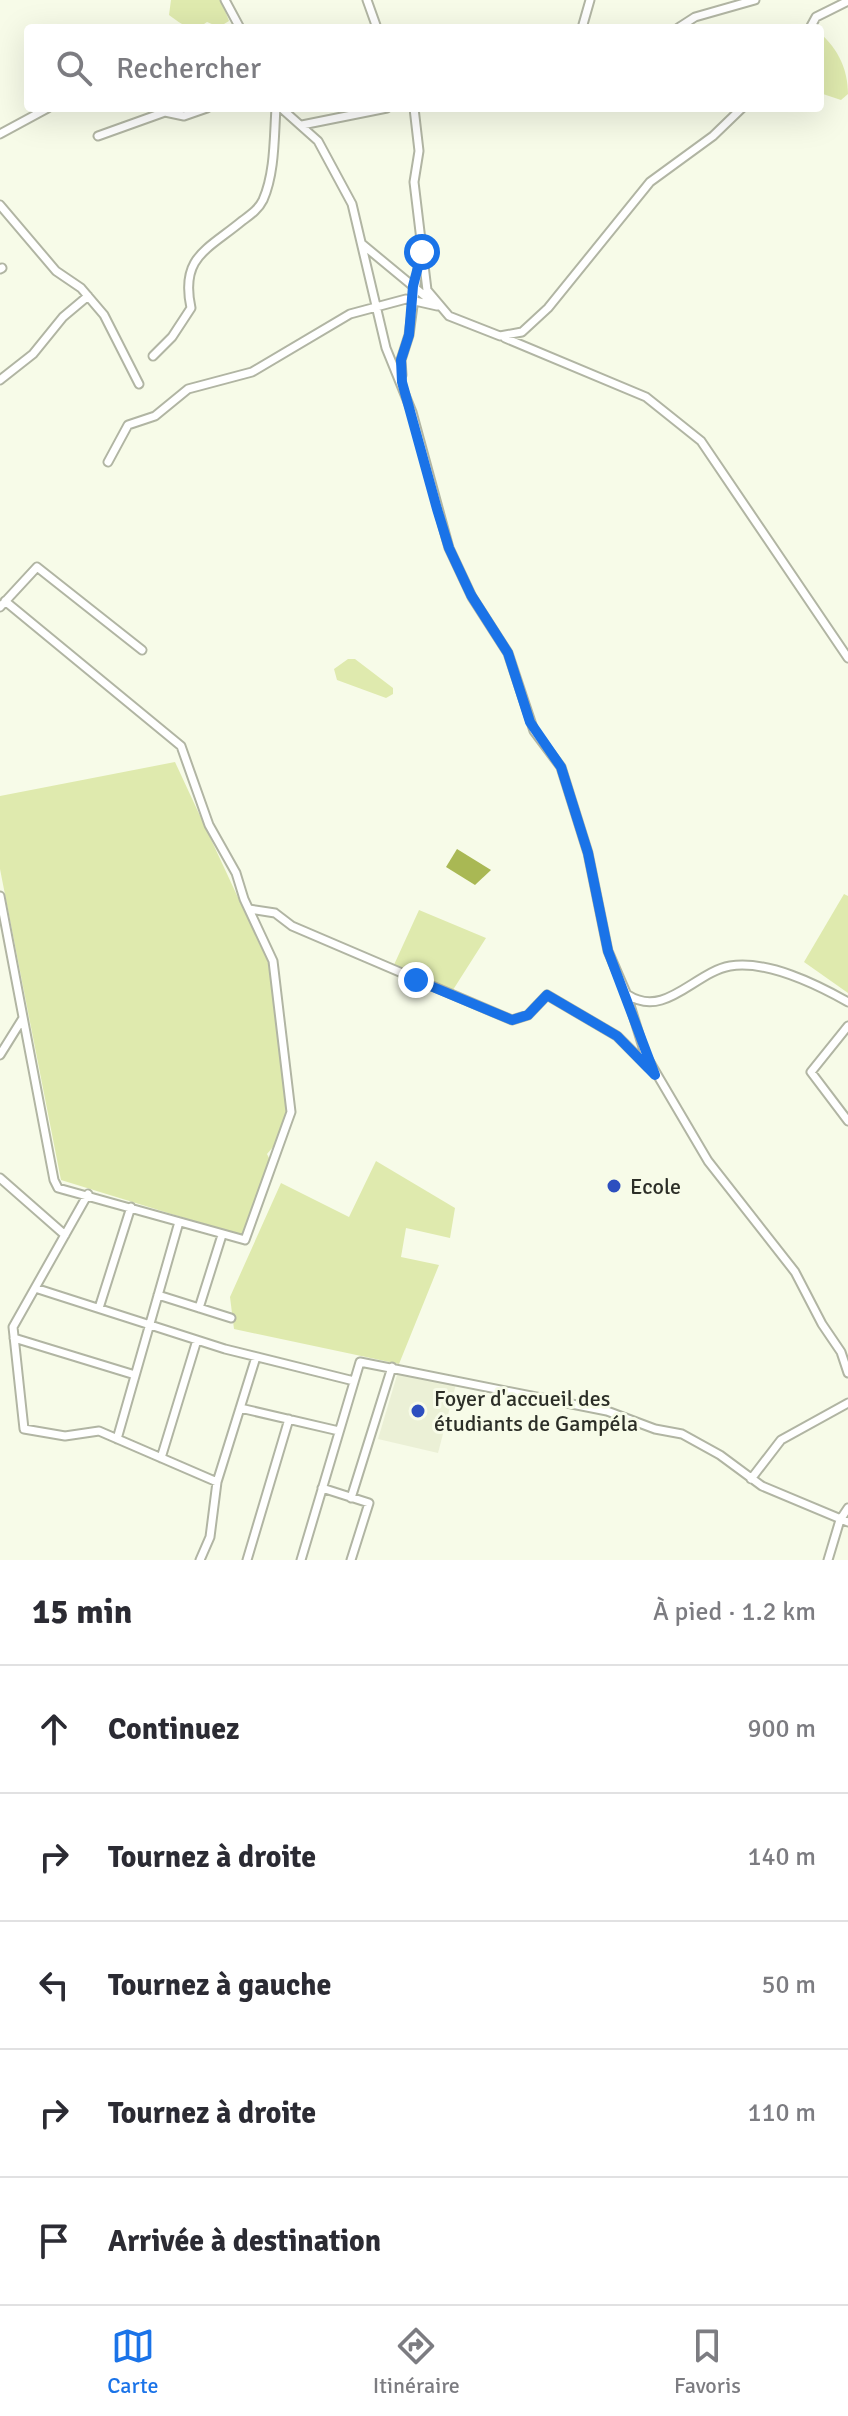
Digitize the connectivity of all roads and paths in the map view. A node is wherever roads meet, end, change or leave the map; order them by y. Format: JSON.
{"nodes":[{"id":1,"x":225,"y":0,"type":"edge"},
{"id":2,"x":367,"y":0,"type":"edge"},
{"id":3,"x":590,"y":0,"type":"edge"},
{"id":4,"x":755,"y":0,"type":"edge"},
{"id":5,"x":848,"y":1,"type":"edge"},
{"id":6,"x":238,"y":24,"type":"edge"},
{"id":7,"x":376,"y":24,"type":"edge"},
{"id":8,"x":583,"y":24,"type":"edge"},
{"id":9,"x":684,"y":24,"type":"edge"},
{"id":10,"x":812,"y":24,"type":"edge"},
{"id":11,"x":41,"y":112,"type":"edge"},
{"id":12,"x":165,"y":112,"type":"edge"},
{"id":13,"x":165,"y":112,"type":"edge"},
{"id":14,"x":196,"y":112,"type":"edge"},
{"id":15,"x":279,"y":112,"type":"edge"},
{"id":16,"x":283,"y":112,"type":"edge"},
{"id":17,"x":367,"y":112,"type":"edge"},
{"id":18,"x":414,"y":112,"type":"edge"},
{"id":19,"x":738,"y":112,"type":"edge"},
{"id":20,"x":302,"y":125,"type":"junction"},
{"id":21,"x":0,"y":134,"type":"edge"},
{"id":22,"x":98,"y":136,"type":"dead end"},
{"id":23,"x":0,"y":205,"type":"edge"},
{"id":24,"x":361,"y":243,"type":"junction"},
{"id":25,"x":422,"y":252,"type":"junction"},
{"id":26,"x":413,"y":286,"type":"junction"},
{"id":27,"x":88,"y":296,"type":"junction"},
{"id":28,"x":411,"y":300,"type":"junction"},
{"id":29,"x":437,"y":306,"type":"junction"},
{"id":30,"x":375,"y":307,"type":"junction"},
{"id":31,"x":500,"y":336,"type":"junction"},
{"id":32,"x":153,"y":356,"type":"dead end"},
{"id":33,"x":0,"y":380,"type":"edge"},
{"id":34,"x":402,"y":382,"type":"junction"},
{"id":35,"x":139,"y":384,"type":"dead end"},
{"id":36,"x":108,"y":462,"type":"dead end"},
{"id":37,"x":2,"y":604,"type":"edge"},
{"id":38,"x":142,"y":650,"type":"dead end"},
{"id":39,"x":848,"y":658,"type":"edge"},
{"id":40,"x":0,"y":896,"type":"edge"},
{"id":41,"x":249,"y":909,"type":"junction"},
{"id":42,"x":627,"y":995,"type":"junction"},
{"id":43,"x":848,"y":1002,"type":"edge"},
{"id":44,"x":23,"y":1018,"type":"junction"},
{"id":45,"x":848,"y":1026,"type":"edge"},
{"id":46,"x":0,"y":1055,"type":"edge"},
{"id":47,"x":655,"y":1075,"type":"junction"},
{"id":48,"x":848,"y":1121,"type":"edge"},
{"id":49,"x":0,"y":1178,"type":"edge"},
{"id":50,"x":88,"y":1194,"type":"junction"},
{"id":51,"x":131,"y":1207,"type":"junction"},
{"id":52,"x":179,"y":1222,"type":"junction"},
{"id":53,"x":65,"y":1235,"type":"junction"},
{"id":54,"x":222,"y":1235,"type":"junction"},
{"id":55,"x":35,"y":1288,"type":"junction"},
{"id":56,"x":158,"y":1295,"type":"junction"},
{"id":57,"x":99,"y":1308,"type":"junction"},
{"id":58,"x":199,"y":1308,"type":"junction"},
{"id":59,"x":231,"y":1318,"type":"dead end"},
{"id":60,"x":150,"y":1325,"type":"junction"},
{"id":61,"x":14,"y":1338,"type":"junction"},
{"id":62,"x":197,"y":1340,"type":"junction"},
{"id":63,"x":256,"y":1357,"type":"junction"},
{"id":64,"x":392,"y":1367,"type":"junction"},
{"id":65,"x":848,"y":1373,"type":"edge"},
{"id":66,"x":135,"y":1375,"type":"junction"},
{"id":67,"x":354,"y":1381,"type":"junction"},
{"id":68,"x":848,"y":1403,"type":"edge"},
{"id":69,"x":240,"y":1408,"type":"junction"},
{"id":70,"x":289,"y":1419,"type":"junction"},
{"id":71,"x":339,"y":1431,"type":"junction"},
{"id":72,"x":117,"y":1439,"type":"junction"},
{"id":73,"x":161,"y":1458,"type":"junction"},
{"id":74,"x":751,"y":1479,"type":"junction"},
{"id":75,"x":217,"y":1482,"type":"junction"},
{"id":76,"x":322,"y":1488,"type":"junction"},
{"id":77,"x":351,"y":1498,"type":"junction"},
{"id":78,"x":848,"y":1508,"type":"edge"},
{"id":79,"x":844,"y":1521,"type":"edge"},
{"id":80,"x":200,"y":1560,"type":"edge"},
{"id":81,"x":247,"y":1560,"type":"edge"},
{"id":82,"x":301,"y":1560,"type":"edge"},
{"id":83,"x":351,"y":1560,"type":"edge"},
{"id":84,"x":828,"y":1560,"type":"edge"}],
"edges":[{"from":1,"to":6,"type":"street"},
{"from":2,"to":7,"type":"street"},
{"from":3,"to":8,"type":"street"},
{"from":4,"to":9,"type":"street"},
{"from":5,"to":10,"type":"street"},
{"from":11,"to":21,"type":"street"},
{"from":12,"to":22,"type":"street"},
{"from":13,"to":14,"type":"street"},
{"from":15,"to":32,"type":"street"},
{"from":16,"to":20,"type":"street"},
{"from":17,"to":20,"type":"street"},
{"from":18,"to":25,"type":"street"},
{"from":19,"to":31,"type":"street"},
{"from":20,"to":24,"type":"street"},
{"from":23,"to":27,"type":"street"},
{"from":24,"to":26,"type":"street"},
{"from":24,"to":30,"type":"street"},
{"from":25,"to":26,"type":"street"},
{"from":25,"to":29,"type":"street"},
{"from":26,"to":28,"type":"street"},
{"from":26,"to":29,"type":"street"},
{"from":27,"to":33,"type":"street"},
{"from":27,"to":35,"type":"street"},
{"from":28,"to":29,"type":"street"},
{"from":28,"to":30,"type":"street"},
{"from":28,"to":34,"type":"street"},
{"from":29,"to":31,"type":"street"},
{"from":30,"to":34,"type":"street"},
{"from":30,"to":36,"type":"street"},
{"from":31,"to":39,"type":"street"},
{"from":34,"to":42,"type":"street"},
{"from":37,"to":38,"type":"street"},
{"from":37,"to":41,"type":"street"},
{"from":40,"to":44,"type":"street"},
{"from":41,"to":47,"type":"street"},
{"from":41,"to":54,"type":"street"},
{"from":42,"to":43,"type":"street"},
{"from":42,"to":47,"type":"street"},
{"from":44,"to":46,"type":"street"},
{"from":44,"to":50,"type":"street"},
{"from":45,"to":48,"type":"street"},
{"from":47,"to":65,"type":"street"},
{"from":49,"to":53,"type":"street"},
{"from":50,"to":51,"type":"street"},
{"from":50,"to":53,"type":"street"},
{"from":51,"to":52,"type":"street"},
{"from":51,"to":57,"type":"street"},
{"from":52,"to":54,"type":"street"},
{"from":52,"to":56,"type":"street"},
{"from":53,"to":55,"type":"street"},
{"from":54,"to":58,"type":"street"},
{"from":55,"to":57,"type":"street"},
{"from":55,"to":61,"type":"street"},
{"from":56,"to":58,"type":"street"},
{"from":56,"to":60,"type":"street"},
{"from":57,"to":60,"type":"street"},
{"from":58,"to":59,"type":"street"},
{"from":60,"to":62,"type":"street"},
{"from":60,"to":66,"type":"street"},
{"from":61,"to":66,"type":"street"},
{"from":61,"to":72,"type":"street"},
{"from":62,"to":63,"type":"street"},
{"from":62,"to":73,"type":"street"},
{"from":63,"to":67,"type":"street"},
{"from":63,"to":69,"type":"street"},
{"from":64,"to":67,"type":"street"},
{"from":64,"to":74,"type":"street"},
{"from":64,"to":77,"type":"street"},
{"from":66,"to":72,"type":"street"},
{"from":67,"to":71,"type":"street"},
{"from":68,"to":74,"type":"street"},
{"from":69,"to":70,"type":"street"},
{"from":69,"to":75,"type":"street"},
{"from":70,"to":71,"type":"street"},
{"from":70,"to":81,"type":"street"},
{"from":71,"to":76,"type":"street"},
{"from":72,"to":73,"type":"street"},
{"from":73,"to":75,"type":"street"},
{"from":74,"to":79,"type":"street"},
{"from":75,"to":80,"type":"street"},
{"from":76,"to":77,"type":"street"},
{"from":76,"to":82,"type":"street"},
{"from":77,"to":83,"type":"street"},
{"from":78,"to":79,"type":"street"},
{"from":79,"to":84,"type":"street"}]}
